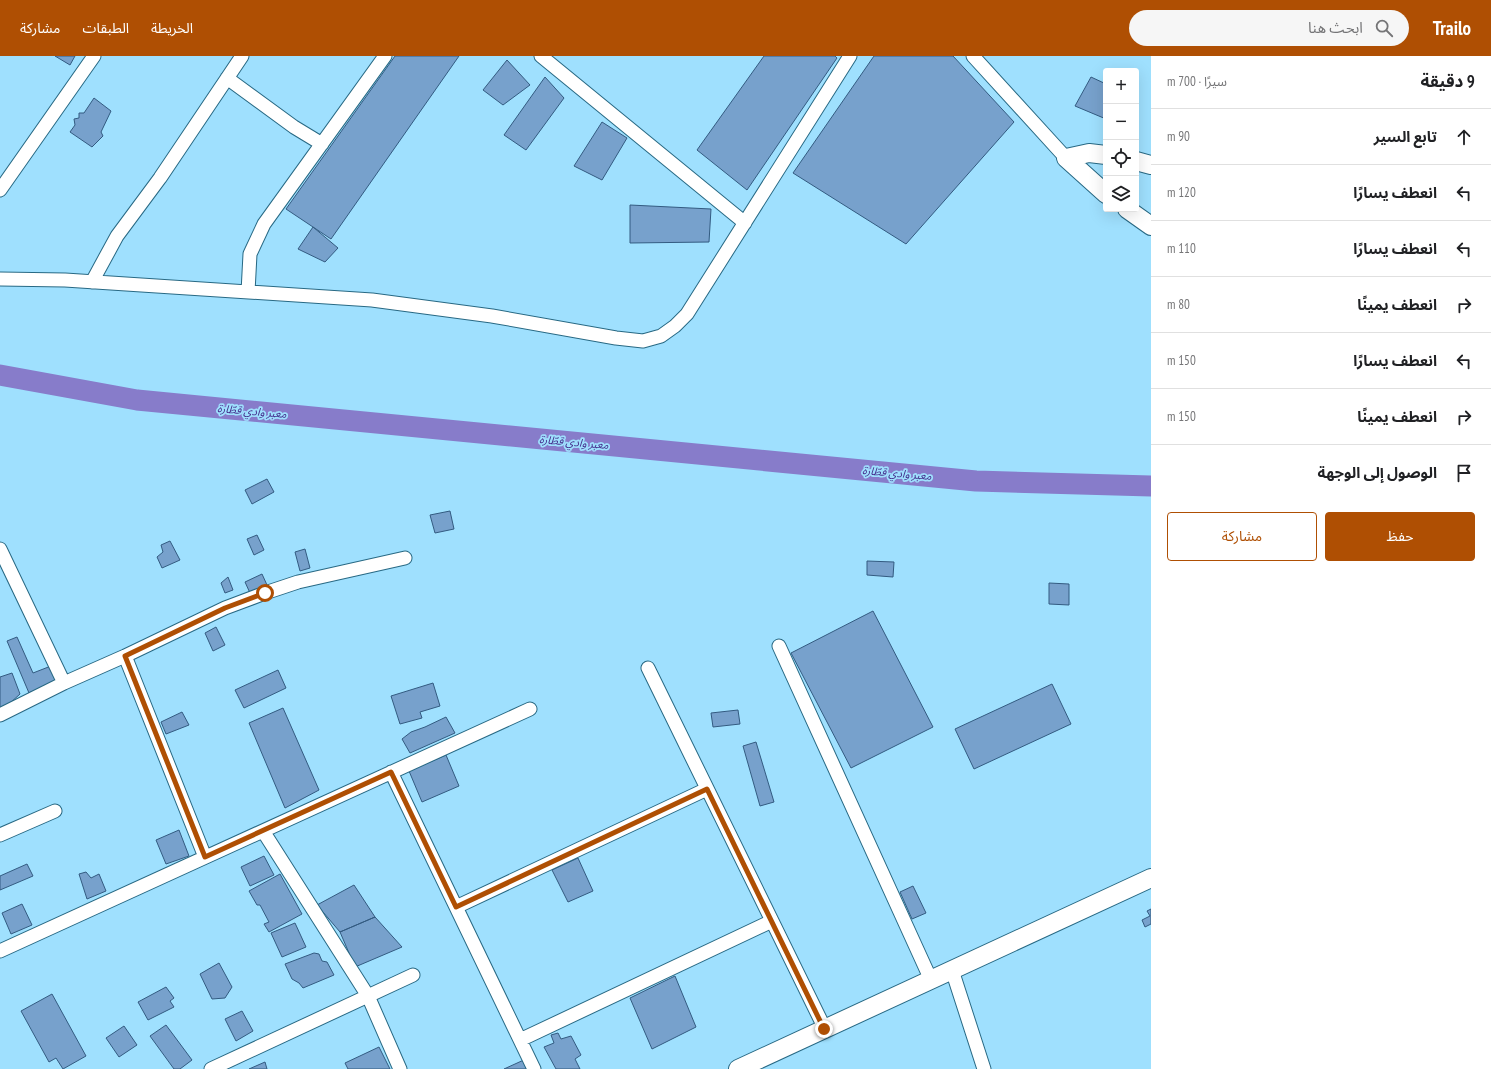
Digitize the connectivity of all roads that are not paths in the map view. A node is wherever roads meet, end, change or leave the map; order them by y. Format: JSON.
{"nodes":[{"id":1,"x":94,"y":56,"type":"edge"},
{"id":2,"x":242,"y":56,"type":"edge"},
{"id":3,"x":540,"y":56,"type":"edge"},
{"id":4,"x":850,"y":56,"type":"edge"},
{"id":5,"x":973,"y":56,"type":"edge"},
{"id":6,"x":382,"y":57,"type":"edge"},
{"id":7,"x":226,"y":78,"type":"junction"},
{"id":8,"x":322,"y":144,"type":"junction"},
{"id":9,"x":1103,"y":155,"type":"edge"},
{"id":10,"x":1066,"y":158,"type":"junction"},
{"id":11,"x":1139,"y":162,"type":"edge"},
{"id":12,"x":1151,"y":165,"type":"edge"},
{"id":13,"x":0,"y":190,"type":"edge"},
{"id":14,"x":1103,"y":191,"type":"edge"},
{"id":15,"x":1131,"y":212,"type":"edge"},
{"id":16,"x":745,"y":223,"type":"junction"},
{"id":17,"x":1151,"y":226,"type":"edge"},
{"id":18,"x":0,"y":279,"type":"edge"},
{"id":19,"x":92,"y":282,"type":"junction"},
{"id":20,"x":248,"y":292,"type":"junction"},
{"id":21,"x":0,"y":549,"type":"edge"},
{"id":22,"x":405,"y":558,"type":"dead end"},
{"id":23,"x":779,"y":646,"type":"dead end"},
{"id":24,"x":125,"y":656,"type":"junction"},
{"id":25,"x":648,"y":668,"type":"dead end"},
{"id":26,"x":64,"y":683,"type":"junction"},
{"id":27,"x":530,"y":709,"type":"dead end"},
{"id":28,"x":0,"y":715,"type":"edge"},
{"id":29,"x":391,"y":772,"type":"junction"},
{"id":30,"x":707,"y":789,"type":"junction"},
{"id":31,"x":56,"y":811,"type":"dead end"},
{"id":32,"x":263,"y":831,"type":"junction"},
{"id":33,"x":0,"y":836,"type":"edge"},
{"id":34,"x":205,"y":857,"type":"junction"},
{"id":35,"x":1151,"y":878,"type":"edge"},
{"id":36,"x":456,"y":907,"type":"junction"},
{"id":37,"x":772,"y":921,"type":"junction"},
{"id":38,"x":0,"y":951,"type":"edge"},
{"id":39,"x":952,"y":970,"type":"junction"},
{"id":40,"x":413,"y":975,"type":"dead end"},
{"id":41,"x":931,"y":980,"type":"junction"},
{"id":42,"x":368,"y":996,"type":"junction"},
{"id":43,"x":824,"y":1029,"type":"junction"},
{"id":44,"x":520,"y":1040,"type":"junction"},
{"id":45,"x":216,"y":1068,"type":"edge"},
{"id":46,"x":400,"y":1069,"type":"edge"},
{"id":47,"x":534,"y":1069,"type":"edge"},
{"id":48,"x":738,"y":1069,"type":"edge"},
{"id":49,"x":984,"y":1069,"type":"edge"}],
"edges":[{"from":1,"to":13,"type":"street"},
{"from":2,"to":7,"type":"street"},
{"from":3,"to":16,"type":"street"},
{"from":4,"to":16,"type":"street"},
{"from":5,"to":10,"type":"street"},
{"from":6,"to":8,"type":"street"},
{"from":7,"to":8,"type":"street"},
{"from":7,"to":19,"type":"street"},
{"from":8,"to":20,"type":"street"},
{"from":9,"to":10,"type":"street"},
{"from":10,"to":14,"type":"street"},
{"from":11,"to":12,"type":"street"},
{"from":15,"to":17,"type":"street"},
{"from":16,"to":20,"type":"street"},
{"from":18,"to":19,"type":"street"},
{"from":19,"to":20,"type":"street"},
{"from":21,"to":26,"type":"street"},
{"from":22,"to":24,"type":"street"},
{"from":23,"to":41,"type":"street"},
{"from":24,"to":26,"type":"street"},
{"from":24,"to":34,"type":"street"},
{"from":25,"to":30,"type":"street"},
{"from":26,"to":28,"type":"street"},
{"from":27,"to":29,"type":"street"},
{"from":29,"to":32,"type":"street"},
{"from":29,"to":36,"type":"street"},
{"from":30,"to":36,"type":"street"},
{"from":30,"to":37,"type":"street"},
{"from":31,"to":33,"type":"street"},
{"from":32,"to":34,"type":"street"},
{"from":32,"to":42,"type":"street"},
{"from":34,"to":38,"type":"street"},
{"from":35,"to":39,"type":"street"},
{"from":36,"to":44,"type":"street"},
{"from":37,"to":43,"type":"street"},
{"from":37,"to":44,"type":"street"},
{"from":39,"to":41,"type":"street"},
{"from":39,"to":49,"type":"street"},
{"from":40,"to":42,"type":"street"},
{"from":41,"to":43,"type":"street"},
{"from":42,"to":45,"type":"street"},
{"from":42,"to":46,"type":"street"},
{"from":43,"to":48,"type":"street"},
{"from":44,"to":47,"type":"street"}]}
